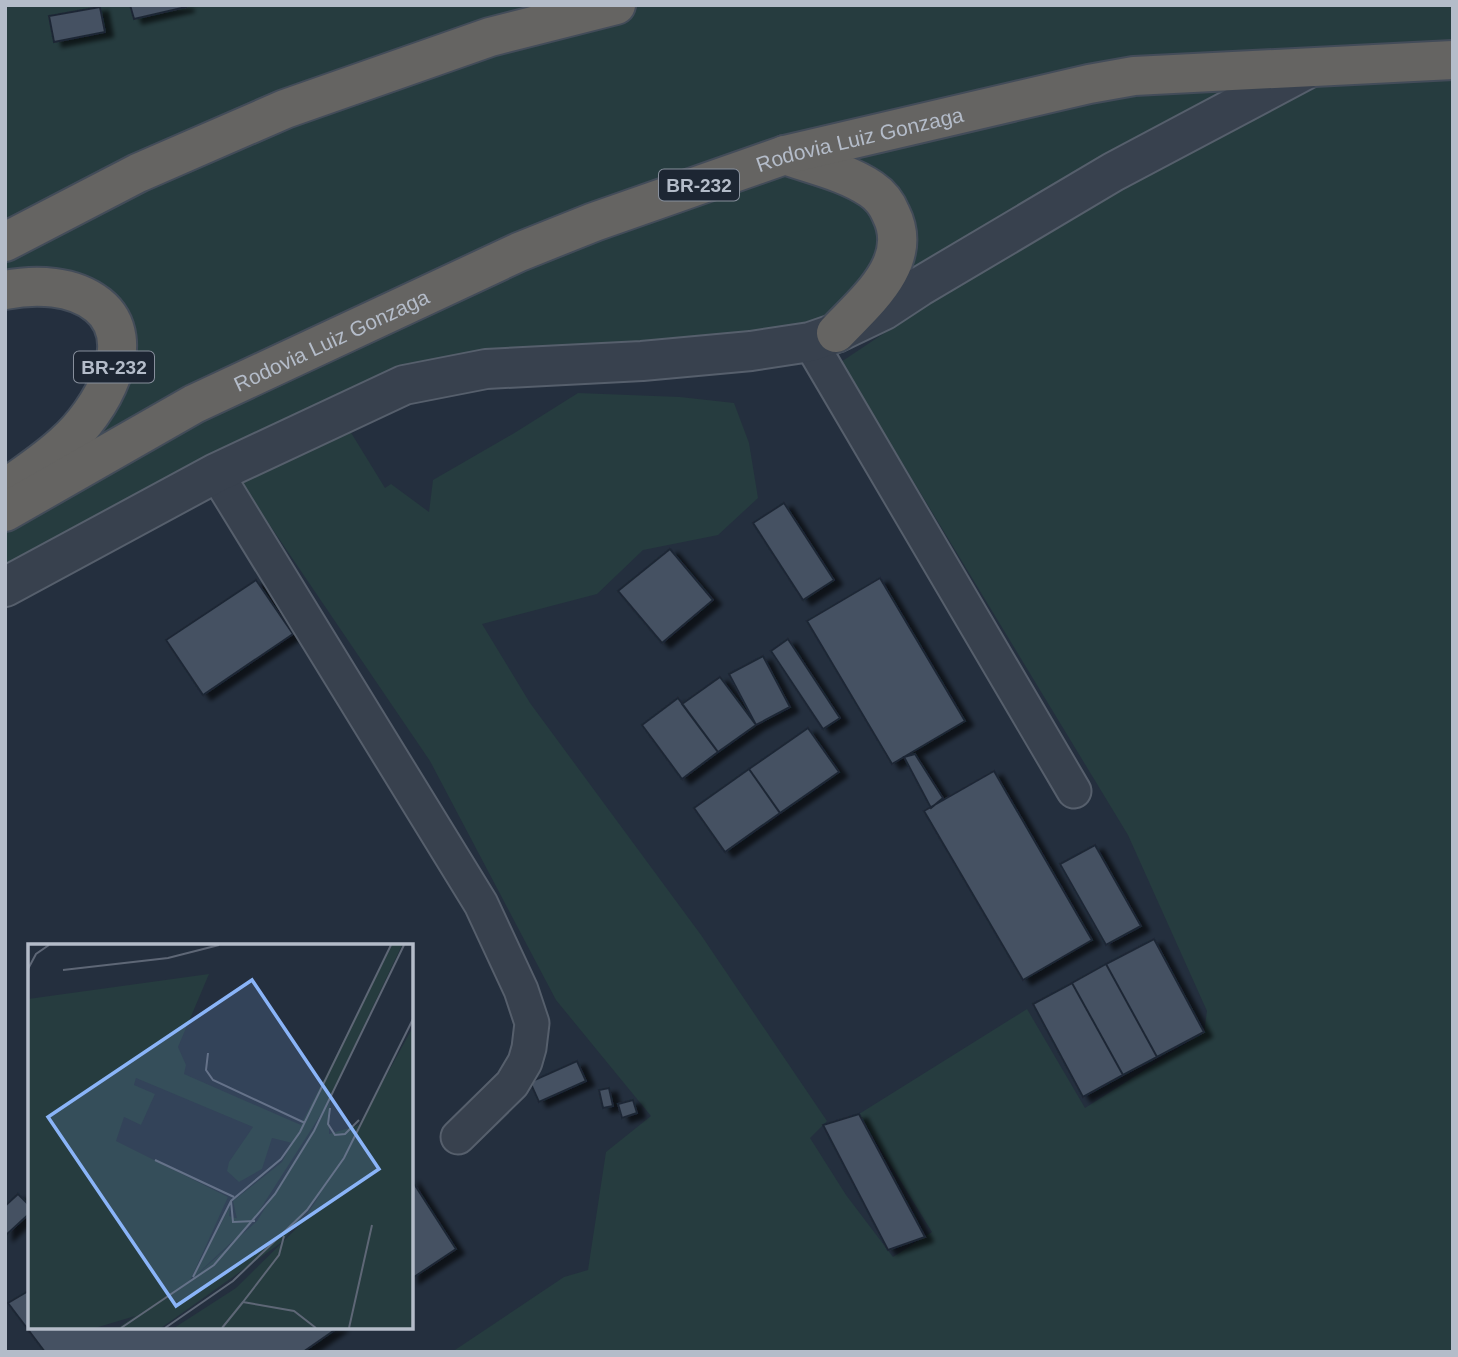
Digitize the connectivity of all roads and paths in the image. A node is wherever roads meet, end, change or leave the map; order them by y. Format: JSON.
{"nodes":[{"id":1,"x":616,"y":5,"type":"edge"},
{"id":2,"x":1453,"y":60,"type":"edge"},
{"id":3,"x":1309,"y":68,"type":"junction"},
{"id":4,"x":785,"y":155,"type":"junction"},
{"id":5,"x":5,"y":242,"type":"edge"},
{"id":6,"x":5,"y":290,"type":"edge"},
{"id":7,"x":823,"y":338,"type":"junction"},
{"id":8,"x":216,"y":473,"type":"junction"},
{"id":9,"x":5,"y":489,"type":"edge"},
{"id":10,"x":5,"y":512,"type":"edge"},
{"id":11,"x":5,"y":587,"type":"edge"},
{"id":12,"x":1074,"y":791,"type":"dead end"},
{"id":13,"x":458,"y":1137,"type":"dead end"}],
"edges":[{"from":1,"to":5,"type":"highway"},
{"from":2,"to":3,"type":"highway","name":"Rodovia Luiz Gonzaga","number":"BR-232"},
{"from":3,"to":4,"type":"highway","name":"Rodovia Luiz Gonzaga","number":"BR-232"},
{"from":3,"to":7,"type":"street"},
{"from":4,"to":7,"type":"highway"},
{"from":4,"to":10,"type":"highway","name":"Rodovia Luiz Gonzaga","number":"BR-232"},
{"from":6,"to":9,"type":"highway","number":"BR-232"},
{"from":7,"to":8,"type":"street"},
{"from":7,"to":12,"type":"street"},
{"from":8,"to":11,"type":"street"},
{"from":8,"to":13,"type":"street"}]}
